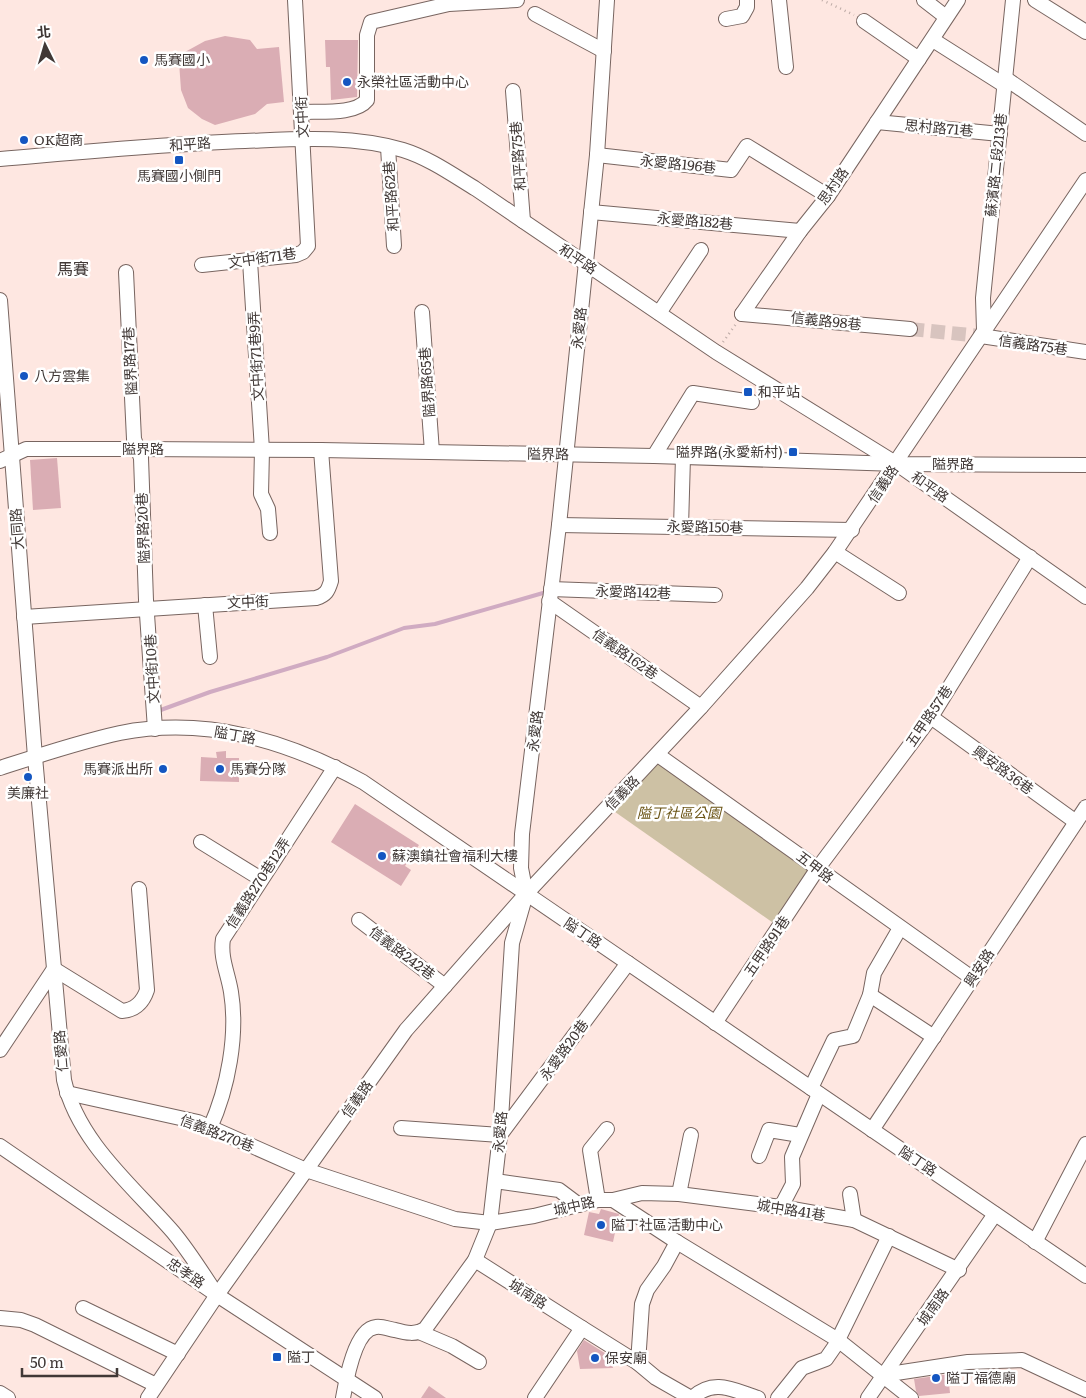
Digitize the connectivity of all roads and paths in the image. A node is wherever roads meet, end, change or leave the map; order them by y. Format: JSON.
{"nodes":[{"id":1,"x":295,"y":0,"type":"edge"},
{"id":2,"x":517,"y":0,"type":"edge"},
{"id":3,"x":607,"y":0,"type":"edge"},
{"id":4,"x":747,"y":0,"type":"edge"},
{"id":5,"x":779,"y":0,"type":"edge"},
{"id":6,"x":822,"y":0,"type":"edge"},
{"id":7,"x":924,"y":0,"type":"edge"},
{"id":8,"x":958,"y":0,"type":"edge"},
{"id":9,"x":1013,"y":0,"type":"edge"},
{"id":10,"x":1035,"y":0,"type":"edge"},
{"id":11,"x":535,"y":14,"type":"dead end"},
{"id":12,"x":946,"y":17,"type":"junction"},
{"id":13,"x":726,"y":18,"type":"dead end"},
{"id":14,"x":864,"y":21,"type":"joint"},
{"id":15,"x":1086,"y":32,"type":"edge"},
{"id":16,"x":933,"y":40,"type":"junction"},
{"id":17,"x":604,"y":50,"type":"junction"},
{"id":18,"x":918,"y":59,"type":"junction"},
{"id":19,"x":786,"y":67,"type":"dead end"},
{"id":20,"x":1004,"y":82,"type":"junction"},
{"id":21,"x":513,"y":90,"type":"dead end"},
{"id":22,"x":302,"y":112,"type":"junction"},
{"id":23,"x":877,"y":122,"type":"junction"},
{"id":24,"x":1000,"y":134,"type":"junction"},
{"id":25,"x":1086,"y":134,"type":"edge"},
{"id":26,"x":303,"y":138,"type":"junction"},
{"id":27,"x":388,"y":147,"type":"junction"},
{"id":28,"x":597,"y":155,"type":"junction"},
{"id":29,"x":0,"y":159,"type":"edge"},
{"id":30,"x":1086,"y":180,"type":"edge"},
{"id":31,"x":828,"y":196,"type":"junction"},
{"id":32,"x":1080,"y":197,"type":"edge"},
{"id":33,"x":591,"y":212,"type":"junction"},
{"id":34,"x":523,"y":221,"type":"junction"},
{"id":35,"x":800,"y":231,"type":"junction"},
{"id":36,"x":309,"y":234,"type":"joint"},
{"id":37,"x":394,"y":246,"type":"dead end"},
{"id":38,"x":701,"y":250,"type":"dead end"},
{"id":39,"x":250,"y":261,"type":"junction"},
{"id":40,"x":585,"y":264,"type":"junction"},
{"id":41,"x":202,"y":265,"type":"dead end"},
{"id":42,"x":126,"y":272,"type":"dead end"},
{"id":43,"x":0,"y":300,"type":"edge"},
{"id":44,"x":422,"y":312,"type":"dead end"},
{"id":45,"x":659,"y":313,"type":"junction"},
{"id":46,"x":742,"y":314,"type":"junction"},
{"id":47,"x":910,"y":329,"type":"tunnel mouth"},
{"id":48,"x":983,"y":333,"type":"junction"},
{"id":49,"x":716,"y":352,"type":"junction"},
{"id":50,"x":1086,"y":352,"type":"edge"},
{"id":51,"x":752,"y":402,"type":"dead end"},
{"id":52,"x":138,"y":449,"type":"junction"},
{"id":53,"x":262,"y":450,"type":"junction"},
{"id":54,"x":321,"y":450,"type":"junction"},
{"id":55,"x":432,"y":452,"type":"junction"},
{"id":56,"x":566,"y":455,"type":"junction"},
{"id":57,"x":654,"y":456,"type":"junction"},
{"id":58,"x":683,"y":457,"type":"junction"},
{"id":59,"x":6,"y":458,"type":"edge"},
{"id":60,"x":897,"y":464,"type":"junction"},
{"id":61,"x":1086,"y":465,"type":"edge"},
{"id":62,"x":559,"y":525,"type":"junction"},
{"id":63,"x":681,"y":527,"type":"junction"},
{"id":64,"x":852,"y":530,"type":"junction"},
{"id":65,"x":270,"y":533,"type":"dead end"},
{"id":66,"x":835,"y":552,"type":"junction"},
{"id":67,"x":1030,"y":557,"type":"junction"},
{"id":68,"x":899,"y":593,"type":"dead end"},
{"id":69,"x":550,"y":595,"type":"junction"},
{"id":70,"x":716,"y":595,"type":"dead end"},
{"id":71,"x":1086,"y":597,"type":"edge"},
{"id":72,"x":205,"y":605,"type":"junction"},
{"id":73,"x":147,"y":608,"type":"junction"},
{"id":74,"x":24,"y":617,"type":"junction"},
{"id":75,"x":210,"y":657,"type":"dead end"},
{"id":76,"x":701,"y":707,"type":"junction"},
{"id":77,"x":931,"y":717,"type":"junction"},
{"id":78,"x":155,"y":729,"type":"junction"},
{"id":79,"x":658,"y":755,"type":"junction"},
{"id":80,"x":35,"y":757,"type":"junction"},
{"id":81,"x":335,"y":767,"type":"junction"},
{"id":82,"x":0,"y":768,"type":"edge"},
{"id":83,"x":1086,"y":807,"type":"edge"},
{"id":84,"x":1076,"y":822,"type":"junction"},
{"id":85,"x":201,"y":842,"type":"dead end"},
{"id":86,"x":818,"y":868,"type":"junction"},
{"id":87,"x":261,"y":879,"type":"junction"},
{"id":88,"x":140,"y":890,"type":"dead end"},
{"id":89,"x":526,"y":894,"type":"junction"},
{"id":90,"x":359,"y":920,"type":"dead end"},
{"id":91,"x":900,"y":928,"type":"junction"},
{"id":92,"x":628,"y":963,"type":"junction"},
{"id":93,"x":54,"y":970,"type":"junction"},
{"id":94,"x":972,"y":978,"type":"junction"},
{"id":95,"x":445,"y":986,"type":"junction"},
{"id":96,"x":870,"y":995,"type":"junction"},
{"id":97,"x":715,"y":1023,"type":"junction"},
{"id":98,"x":934,"y":1037,"type":"junction"},
{"id":99,"x":0,"y":1050,"type":"edge"},
{"id":100,"x":815,"y":1091,"type":"junction"},
{"id":101,"x":67,"y":1093,"type":"junction"},
{"id":102,"x":210,"y":1128,"type":"junction"},
{"id":103,"x":401,"y":1128,"type":"dead end"},
{"id":104,"x":607,"y":1129,"type":"dead end"},
{"id":105,"x":872,"y":1130,"type":"junction"},
{"id":106,"x":800,"y":1134,"type":"junction"},
{"id":107,"x":500,"y":1135,"type":"junction"},
{"id":108,"x":692,"y":1135,"type":"dead end"},
{"id":109,"x":1086,"y":1144,"type":"edge"},
{"id":110,"x":0,"y":1146,"type":"edge"},
{"id":111,"x":759,"y":1156,"type":"dead end"},
{"id":112,"x":306,"y":1170,"type":"junction"},
{"id":113,"x":495,"y":1181,"type":"junction"},
{"id":114,"x":679,"y":1194,"type":"junction"},
{"id":115,"x":850,"y":1194,"type":"dead end"},
{"id":116,"x":598,"y":1200,"type":"junction"},
{"id":117,"x":613,"y":1200,"type":"junction"},
{"id":118,"x":579,"y":1205,"type":"junction"},
{"id":119,"x":781,"y":1207,"type":"junction"},
{"id":120,"x":995,"y":1214,"type":"junction"},
{"id":121,"x":854,"y":1220,"type":"junction"},
{"id":122,"x":490,"y":1223,"type":"junction"},
{"id":123,"x":889,"y":1236,"type":"junction"},
{"id":124,"x":677,"y":1242,"type":"junction"},
{"id":125,"x":1035,"y":1242,"type":"junction"},
{"id":126,"x":475,"y":1260,"type":"junction"},
{"id":127,"x":959,"y":1270,"type":"junction"},
{"id":128,"x":1086,"y":1276,"type":"edge"},
{"id":129,"x":217,"y":1295,"type":"junction"},
{"id":130,"x":83,"y":1308,"type":"dead end"},
{"id":131,"x":0,"y":1318,"type":"edge"},
{"id":132,"x":582,"y":1328,"type":"junction"},
{"id":133,"x":419,"y":1332,"type":"junction"},
{"id":134,"x":838,"y":1340,"type":"junction"},
{"id":135,"x":178,"y":1354,"type":"junction"},
{"id":136,"x":479,"y":1362,"type":"dead end"},
{"id":137,"x":638,"y":1363,"type":"junction"},
{"id":138,"x":884,"y":1375,"type":"junction"},
{"id":139,"x":346,"y":1378,"type":"junction"},
{"id":140,"x":156,"y":1385,"type":"junction"},
{"id":141,"x":1086,"y":1390,"type":"edge"},
{"id":142,"x":0,"y":1393,"type":"edge"},
{"id":143,"x":8,"y":1398,"type":"edge"},
{"id":144,"x":148,"y":1398,"type":"edge"},
{"id":145,"x":344,"y":1398,"type":"edge"},
{"id":146,"x":375,"y":1398,"type":"edge"},
{"id":147,"x":535,"y":1398,"type":"edge"},
{"id":148,"x":692,"y":1398,"type":"edge"},
{"id":149,"x":758,"y":1398,"type":"edge"},
{"id":150,"x":778,"y":1398,"type":"edge"},
{"id":151,"x":868,"y":1398,"type":"edge"},
{"id":152,"x":911,"y":1398,"type":"edge"}],
"edges":[{"from":1,"to":22,"type":"street","name":"文中街"},
{"from":2,"to":22,"type":"street"},
{"from":3,"to":17,"type":"street","name":"永愛路"},
{"from":4,"to":13,"type":"street"},
{"from":5,"to":19,"type":"street"},
{"from":6,"to":14,"type":"path"},
{"from":7,"to":12,"type":"street"},
{"from":8,"to":12,"type":"street","name":"思村路"},
{"from":9,"to":20,"type":"street","name":"蘇濱路二段213巷"},
{"from":10,"to":15,"type":"street"},
{"from":11,"to":17,"type":"street"},
{"from":12,"to":16,"type":"street","name":"思村路"},
{"from":14,"to":18,"type":"street"},
{"from":16,"to":18,"type":"street","name":"思村路"},
{"from":16,"to":20,"type":"street"},
{"from":17,"to":28,"type":"street","name":"永愛路"},
{"from":18,"to":23,"type":"street","name":"思村路"},
{"from":20,"to":24,"type":"street","name":"蘇濱路二段213巷"},
{"from":20,"to":25,"type":"street"},
{"from":21,"to":34,"type":"street","name":"和平路75巷"},
{"from":22,"to":26,"type":"street","name":"文中街"},
{"from":23,"to":24,"type":"street","name":"思村路71巷"},
{"from":23,"to":31,"type":"street","name":"思村路"},
{"from":24,"to":48,"type":"street","name":"蘇濱路二段213巷"},
{"from":26,"to":27,"type":"street","name":"和平路"},
{"from":26,"to":29,"type":"street","name":"和平路"},
{"from":26,"to":36,"type":"street","name":"文中街"},
{"from":27,"to":34,"type":"street","name":"和平路"},
{"from":27,"to":37,"type":"street","name":"和平路62巷"},
{"from":28,"to":31,"type":"street","name":"永愛路196巷"},
{"from":28,"to":33,"type":"street","name":"永愛路"},
{"from":30,"to":32,"type":"street","name":"信義路"},
{"from":31,"to":35,"type":"street","name":"思村路"},
{"from":32,"to":48,"type":"street","name":"信義路"},
{"from":33,"to":35,"type":"street","name":"永愛路182巷"},
{"from":33,"to":40,"type":"street","name":"永愛路"},
{"from":34,"to":40,"type":"street","name":"和平路"},
{"from":35,"to":46,"type":"street","name":"思村路"},
{"from":36,"to":39,"type":"street","name":"文中街71巷"},
{"from":38,"to":45,"type":"street"},
{"from":39,"to":41,"type":"street","name":"文中街71巷"},
{"from":39,"to":53,"type":"street","name":"文中街71巷9弄"},
{"from":40,"to":45,"type":"street","name":"和平路"},
{"from":40,"to":56,"type":"street","name":"永愛路"},
{"from":42,"to":52,"type":"street","name":"隘界路17巷"},
{"from":43,"to":59,"type":"street","name":"大同路"},
{"from":44,"to":55,"type":"street","name":"隘界路65巷"},
{"from":45,"to":49,"type":"street","name":"和平路"},
{"from":46,"to":47,"type":"street","name":"信義路98巷"},
{"from":46,"to":49,"type":"path"},
{"from":48,"to":50,"type":"street","name":"信義路75巷"},
{"from":48,"to":60,"type":"street","name":"信義路"},
{"from":49,"to":60,"type":"street","name":"和平路"},
{"from":51,"to":57,"type":"street"},
{"from":52,"to":53,"type":"street","name":"隘界路"},
{"from":52,"to":59,"type":"street","name":"隘界路"},
{"from":52,"to":73,"type":"street","name":"隘界路20巷"},
{"from":53,"to":54,"type":"street","name":"隘界路"},
{"from":53,"to":65,"type":"street","name":"文中街71巷9弄"},
{"from":54,"to":55,"type":"street","name":"隘界路"},
{"from":54,"to":72,"type":"street","name":"文中街"},
{"from":55,"to":56,"type":"street","name":"隘界路"},
{"from":56,"to":57,"type":"street","name":"隘界路"},
{"from":56,"to":62,"type":"street","name":"永愛路"},
{"from":57,"to":58,"type":"street","name":"隘界路"},
{"from":58,"to":60,"type":"street","name":"隘界路"},
{"from":58,"to":63,"type":"street"},
{"from":59,"to":74,"type":"street","name":"大同路"},
{"from":60,"to":61,"type":"street","name":"隘界路"},
{"from":60,"to":64,"type":"street","name":"信義路"},
{"from":60,"to":67,"type":"street","name":"和平路"},
{"from":62,"to":63,"type":"street","name":"永愛路150巷"},
{"from":62,"to":69,"type":"street","name":"永愛路"},
{"from":63,"to":64,"type":"street","name":"永愛路150巷"},
{"from":64,"to":66,"type":"street","name":"信義路"},
{"from":66,"to":68,"type":"street"},
{"from":66,"to":76,"type":"street","name":"信義路"},
{"from":67,"to":71,"type":"street","name":"和平路"},
{"from":67,"to":77,"type":"street","name":"五甲路57巷"},
{"from":69,"to":70,"type":"street","name":"永愛路142巷"},
{"from":69,"to":76,"type":"street","name":"信義路162巷"},
{"from":69,"to":89,"type":"street","name":"永愛路"},
{"from":72,"to":73,"type":"street","name":"文中街"},
{"from":72,"to":75,"type":"street"},
{"from":73,"to":74,"type":"street","name":"文中街"},
{"from":73,"to":78,"type":"street","name":"文中街10巷"},
{"from":74,"to":80,"type":"street","name":"大同路"},
{"from":76,"to":79,"type":"street","name":"信義路"},
{"from":77,"to":84,"type":"street","name":"興安路36巷"},
{"from":77,"to":86,"type":"street","name":"五甲路57巷"},
{"from":78,"to":80,"type":"street","name":"隘丁路"},
{"from":78,"to":81,"type":"street","name":"隘丁路"},
{"from":79,"to":86,"type":"street","name":"五甲路"},
{"from":79,"to":89,"type":"street","name":"信義路"},
{"from":80,"to":82,"type":"street","name":"隘丁路"},
{"from":80,"to":93,"type":"street","name":"仁愛路"},
{"from":81,"to":87,"type":"street","name":"信義路270巷12弄"},
{"from":81,"to":89,"type":"street","name":"隘丁路"},
{"from":83,"to":84,"type":"street","name":"興安路"},
{"from":84,"to":94,"type":"street","name":"興安路"},
{"from":85,"to":87,"type":"street"},
{"from":86,"to":91,"type":"street","name":"五甲路"},
{"from":86,"to":97,"type":"street","name":"五甲路91巷"},
{"from":87,"to":102,"type":"street","name":"信義路270巷12弄"},
{"from":88,"to":93,"type":"street"},
{"from":89,"to":92,"type":"street","name":"隘丁路"},
{"from":89,"to":95,"type":"street","name":"信義路"},
{"from":89,"to":107,"type":"street","name":"永愛路"},
{"from":90,"to":95,"type":"street","name":"信義路242巷"},
{"from":91,"to":94,"type":"street","name":"五甲路"},
{"from":91,"to":96,"type":"street"},
{"from":92,"to":97,"type":"street","name":"隘丁路"},
{"from":92,"to":107,"type":"street","name":"永愛路20巷"},
{"from":93,"to":99,"type":"street"},
{"from":93,"to":101,"type":"street","name":"仁愛路"},
{"from":94,"to":98,"type":"street","name":"興安路"},
{"from":95,"to":112,"type":"street","name":"信義路"},
{"from":96,"to":98,"type":"street"},
{"from":96,"to":100,"type":"street"},
{"from":97,"to":100,"type":"street","name":"隘丁路"},
{"from":98,"to":105,"type":"street","name":"興安路"},
{"from":100,"to":105,"type":"street","name":"隘丁路"},
{"from":100,"to":106,"type":"street"},
{"from":101,"to":102,"type":"street","name":"信義路270巷"},
{"from":101,"to":129,"type":"street","name":"仁愛路"},
{"from":102,"to":112,"type":"street","name":"信義路270巷"},
{"from":103,"to":107,"type":"street"},
{"from":104,"to":116,"type":"street"},
{"from":105,"to":120,"type":"street","name":"隘丁路"},
{"from":106,"to":111,"type":"street"},
{"from":106,"to":119,"type":"street"},
{"from":107,"to":113,"type":"street","name":"永愛路"},
{"from":108,"to":114,"type":"street"},
{"from":109,"to":125,"type":"street"},
{"from":110,"to":129,"type":"street","name":"忠孝路"},
{"from":112,"to":122,"type":"street","name":"城中路"},
{"from":112,"to":129,"type":"street","name":"信義路"},
{"from":113,"to":118,"type":"street"},
{"from":113,"to":122,"type":"street","name":"永愛路"},
{"from":114,"to":117,"type":"street","name":"城中路41巷"},
{"from":114,"to":119,"type":"street","name":"城中路41巷"},
{"from":115,"to":121,"type":"street"},
{"from":116,"to":117,"type":"street","name":"城中路"},
{"from":116,"to":118,"type":"street","name":"城中路"},
{"from":117,"to":124,"type":"street","name":"城中路"},
{"from":118,"to":122,"type":"street","name":"城中路"},
{"from":119,"to":121,"type":"street","name":"城中路41巷"},
{"from":120,"to":125,"type":"street","name":"隘丁路"},
{"from":120,"to":127,"type":"street","name":"城南路"},
{"from":121,"to":123,"type":"street","name":"城中路41巷"},
{"from":122,"to":126,"type":"street","name":"永愛路"},
{"from":123,"to":127,"type":"street","name":"城中路41巷"},
{"from":123,"to":134,"type":"street"},
{"from":124,"to":134,"type":"street","name":"城中路"},
{"from":124,"to":137,"type":"street"},
{"from":125,"to":128,"type":"street","name":"隘丁路"},
{"from":126,"to":132,"type":"street","name":"城南路"},
{"from":126,"to":133,"type":"street","name":"永愛路"},
{"from":127,"to":138,"type":"street","name":"城南路"},
{"from":129,"to":135,"type":"street","name":"信義路"},
{"from":129,"to":139,"type":"street","name":"忠孝路"},
{"from":130,"to":135,"type":"street"},
{"from":131,"to":140,"type":"street"},
{"from":132,"to":137,"type":"street","name":"城南路"},
{"from":132,"to":147,"type":"street"},
{"from":133,"to":136,"type":"street"},
{"from":133,"to":139,"type":"street"},
{"from":134,"to":138,"type":"street","name":"城中路"},
{"from":134,"to":150,"type":"street"},
{"from":135,"to":140,"type":"street","name":"信義路"},
{"from":137,"to":148,"type":"street"},
{"from":138,"to":141,"type":"street"},
{"from":138,"to":151,"type":"street","name":"城南路"},
{"from":138,"to":152,"type":"street","name":"城中路"},
{"from":139,"to":145,"type":"street"},
{"from":139,"to":146,"type":"street","name":"忠孝路"},
{"from":140,"to":144,"type":"street","name":"信義路"},
{"from":142,"to":143,"type":"street"},
{"from":148,"to":149,"type":"street"}]}
